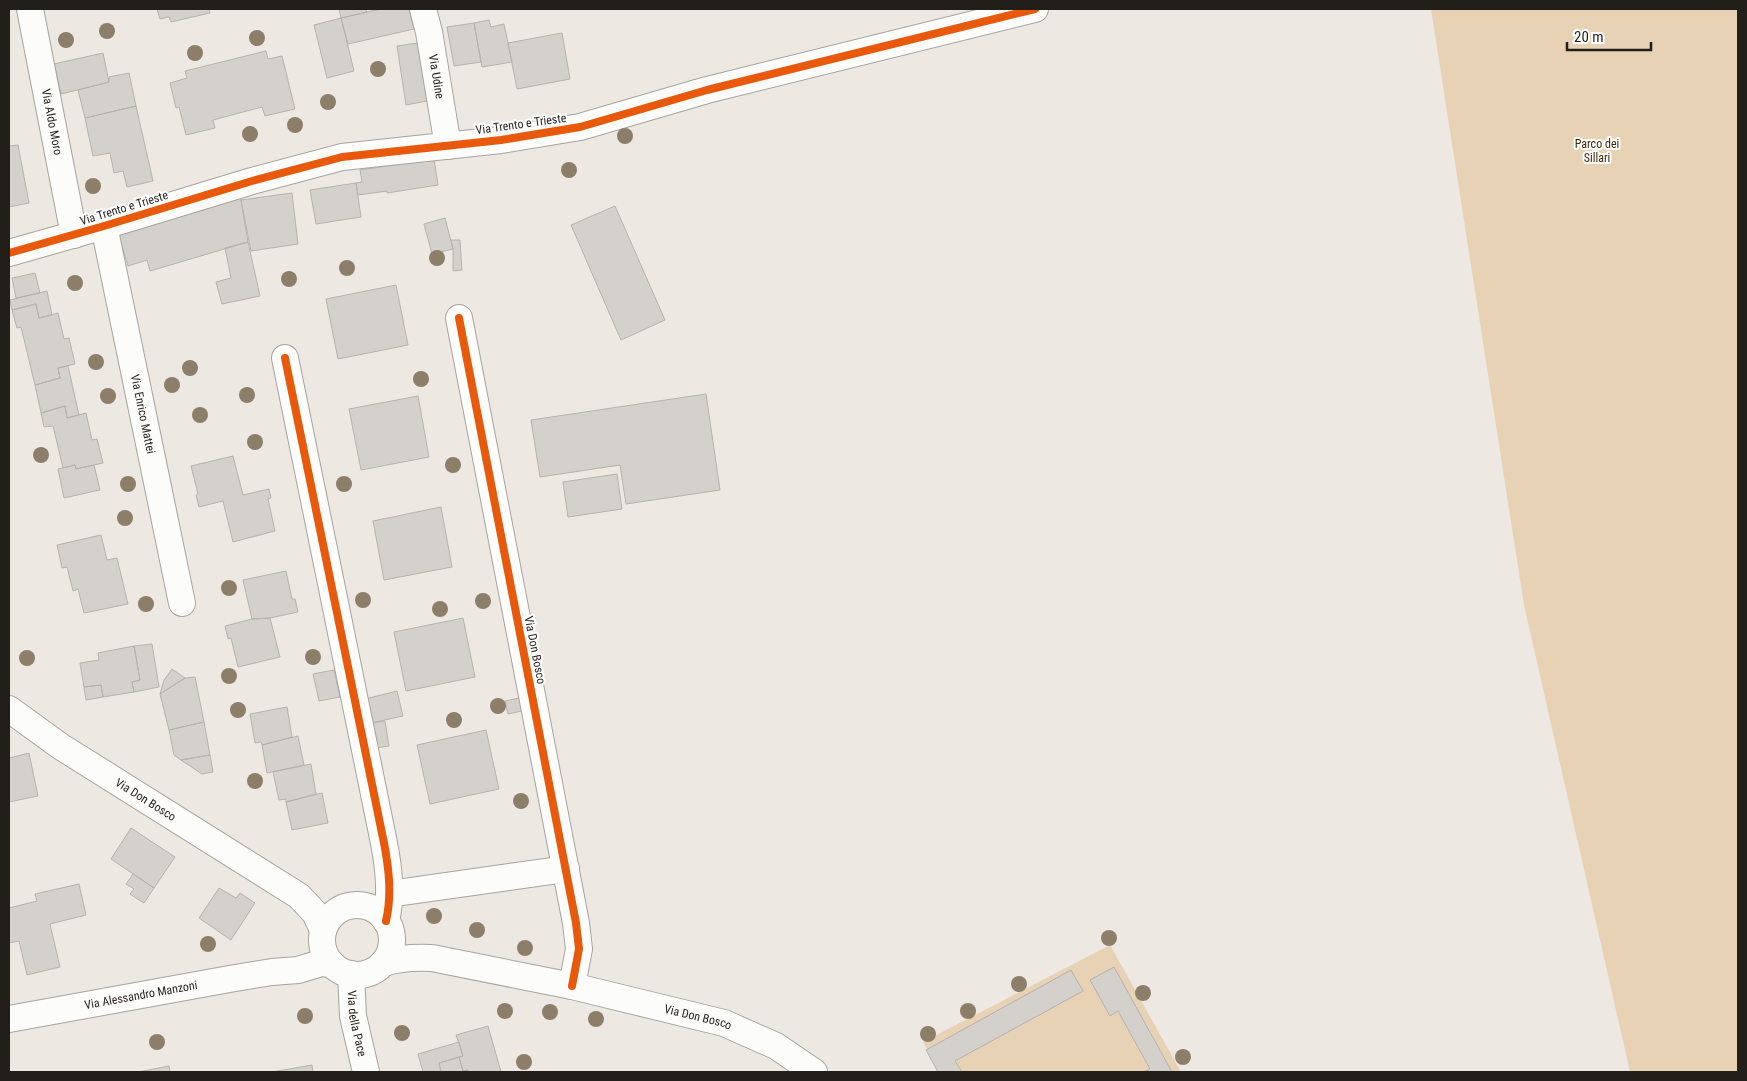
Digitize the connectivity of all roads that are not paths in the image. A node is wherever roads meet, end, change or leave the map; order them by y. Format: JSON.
{"nodes":[{"id":1,"x":30,"y":9,"type":"edge"},
{"id":2,"x":423,"y":9,"type":"edge"},
{"id":3,"x":1035,"y":9,"type":"edge"},
{"id":4,"x":448,"y":146,"type":"junction"},
{"id":5,"x":104,"y":226,"type":"junction"},
{"id":6,"x":74,"y":235,"type":"junction"},
{"id":7,"x":9,"y":253,"type":"edge"},
{"id":8,"x":459,"y":318,"type":"dead end"},
{"id":9,"x":285,"y":358,"type":"dead end"},
{"id":10,"x":182,"y":603,"type":"dead end"},
{"id":11,"x":9,"y":709,"type":"edge"},
{"id":12,"x":384,"y":843,"type":"junction"},
{"id":13,"x":566,"y":869,"type":"junction"},
{"id":14,"x":389,"y":894,"type":"junction"},
{"id":15,"x":354,"y":905,"type":"junction"},
{"id":16,"x":388,"y":923,"type":"junction"},
{"id":17,"x":323,"y":932,"type":"junction"},
{"id":18,"x":382,"y":963,"type":"junction"},
{"id":19,"x":341,"y":969,"type":"junction"},
{"id":20,"x":493,"y":969,"type":"junction"},
{"id":21,"x":272,"y":972,"type":"junction"},
{"id":22,"x":572,"y":986,"type":"junction"},
{"id":23,"x":9,"y":1019,"type":"edge"},
{"id":24,"x":366,"y":1072,"type":"edge"},
{"id":25,"x":814,"y":1072,"type":"edge"}],
"edges":[{"from":1,"to":6,"type":"street","name":"Via Aldo Moro"},
{"from":2,"to":4,"type":"street","name":"Via Udine"},
{"from":3,"to":4,"type":"street","name":"Via Trento e Trieste"},
{"from":4,"to":5,"type":"street","name":"Via Trento e Trieste"},
{"from":5,"to":6,"type":"street","name":"Via Trento e Trieste"},
{"from":5,"to":10,"type":"street","name":"Via Enrico Mattei"},
{"from":6,"to":7,"type":"street","name":"Via Trento e Trieste"},
{"from":8,"to":13,"type":"street","name":"Via Don Bosco"},
{"from":9,"to":12,"type":"street"},
{"from":11,"to":17,"type":"street","name":"Via Don Bosco"},
{"from":12,"to":14,"type":"street"},
{"from":12,"to":15,"type":"street"},
{"from":13,"to":14,"type":"street"},
{"from":13,"to":22,"type":"street","name":"Via Don Bosco"},
{"from":14,"to":16,"type":"street"},
{"from":15,"to":16,"type":"street"},
{"from":15,"to":17,"type":"street"},
{"from":16,"to":18,"type":"street"},
{"from":16,"to":20,"type":"street","name":"Via Don Bosco"},
{"from":17,"to":19,"type":"street"},
{"from":17,"to":21,"type":"street","name":"Via Alessandro Manzoni"},
{"from":18,"to":19,"type":"street"},
{"from":18,"to":20,"type":"street","name":"Via Don Bosco"},
{"from":19,"to":21,"type":"street","name":"Via Alessandro Manzoni"},
{"from":19,"to":24,"type":"street","name":"Via della Pace"},
{"from":20,"to":22,"type":"street","name":"Via Don Bosco"},
{"from":21,"to":23,"type":"street","name":"Via Alessandro Manzoni"},
{"from":22,"to":25,"type":"street","name":"Via Don Bosco"}]}
